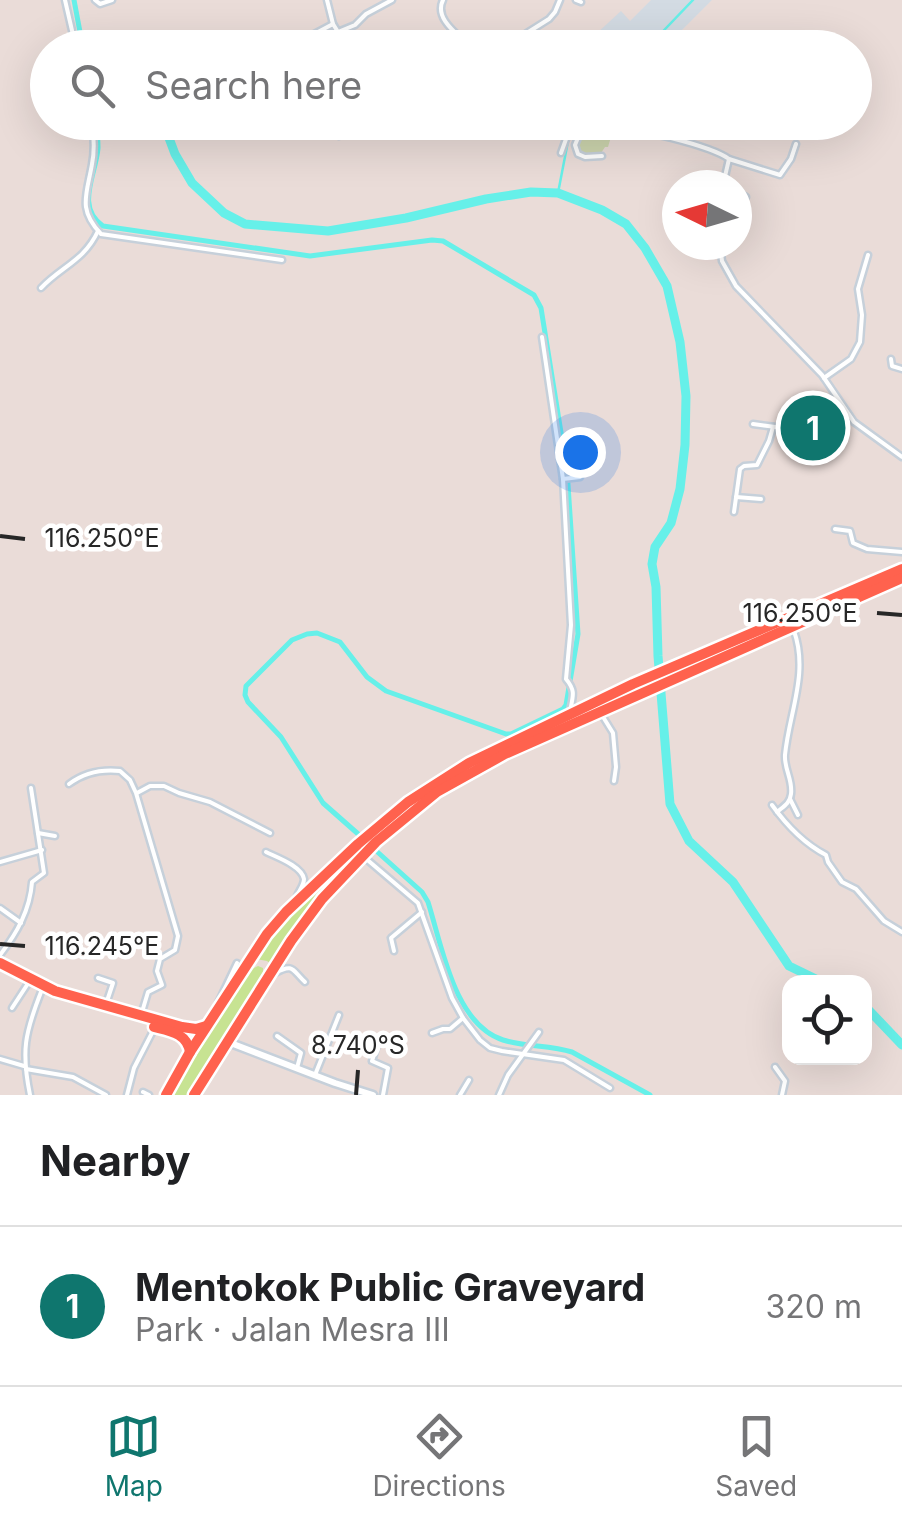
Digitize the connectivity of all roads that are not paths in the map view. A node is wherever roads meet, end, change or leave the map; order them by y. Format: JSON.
{"nodes":[{"id":1,"x":65,"y":0,"type":"edge"},
{"id":2,"x":112,"y":0,"type":"edge"},
{"id":3,"x":327,"y":0,"type":"edge"},
{"id":4,"x":392,"y":0,"type":"edge"},
{"id":5,"x":443,"y":0,"type":"edge"},
{"id":6,"x":560,"y":0,"type":"edge"},
{"id":7,"x":98,"y":2,"type":"edge"},
{"id":8,"x":334,"y":24,"type":"junction"},
{"id":9,"x":72,"y":30,"type":"edge"},
{"id":10,"x":322,"y":30,"type":"edge"},
{"id":11,"x":337,"y":30,"type":"edge"},
{"id":12,"x":343,"y":30,"type":"edge"},
{"id":13,"x":454,"y":30,"type":"edge"},
{"id":14,"x":531,"y":30,"type":"edge"},
{"id":15,"x":94,"y":140,"type":"edge"},
{"id":16,"x":569,"y":140,"type":"edge"},
{"id":17,"x":575,"y":140,"type":"edge"},
{"id":18,"x":677,"y":140,"type":"edge"},
{"id":19,"x":796,"y":144,"type":"dead end"},
{"id":20,"x":562,"y":153,"type":"dead end"},
{"id":21,"x":602,"y":156,"type":"dead end"},
{"id":22,"x":730,"y":159,"type":"junction"},
{"id":23,"x":727,"y":170,"type":"edge"},
{"id":24,"x":98,"y":231,"type":"junction"},
{"id":25,"x":868,"y":256,"type":"dead end"},
{"id":26,"x":282,"y":260,"type":"dead end"},
{"id":27,"x":723,"y":260,"type":"edge"},
{"id":28,"x":41,"y":288,"type":"dead end"},
{"id":29,"x":542,"y":337,"type":"dead end"},
{"id":30,"x":891,"y":359,"type":"dead end"},
{"id":31,"x":902,"y":369,"type":"edge"},
{"id":32,"x":824,"y":378,"type":"junction"},
{"id":33,"x":849,"y":416,"type":"junction"},
{"id":34,"x":752,"y":424,"type":"dead end"},
{"id":35,"x":773,"y":427,"type":"junction"},
{"id":36,"x":902,"y":447,"type":"edge"},
{"id":37,"x":900,"y":456,"type":"edge"},
{"id":38,"x":580,"y":478,"type":"dead end"},
{"id":39,"x":564,"y":479,"type":"junction"},
{"id":40,"x":736,"y":497,"type":"junction"},
{"id":41,"x":760,"y":500,"type":"dead end"},
{"id":42,"x":734,"y":512,"type":"dead end"},
{"id":43,"x":836,"y":529,"type":"dead end"},
{"id":44,"x":902,"y":552,"type":"edge"},
{"id":45,"x":902,"y":569,"type":"edge"},
{"id":46,"x":902,"y":578,"type":"edge"},
{"id":47,"x":793,"y":626,"type":"junction"},
{"id":48,"x":688,"y":666,"type":"junction"},
{"id":49,"x":634,"y":690,"type":"junction"},
{"id":50,"x":600,"y":712,"type":"junction"},
{"id":51,"x":570,"y":716,"type":"junction"},
{"id":52,"x":471,"y":767,"type":"junction"},
{"id":53,"x":614,"y":781,"type":"dead end"},
{"id":54,"x":69,"y":784,"type":"dead end"},
{"id":55,"x":31,"y":788,"type":"dead end"},
{"id":56,"x":136,"y":793,"type":"junction"},
{"id":57,"x":790,"y":799,"type":"junction"},
{"id":58,"x":772,"y":805,"type":"dead end"},
{"id":59,"x":777,"y":812,"type":"junction"},
{"id":60,"x":798,"y":815,"type":"dead end"},
{"id":61,"x":270,"y":832,"type":"dead end"},
{"id":62,"x":38,"y":833,"type":"junction"},
{"id":63,"x":54,"y":836,"type":"dead end"},
{"id":64,"x":42,"y":850,"type":"junction"},
{"id":65,"x":361,"y":851,"type":"junction"},
{"id":66,"x":266,"y":852,"type":"dead end"},
{"id":67,"x":0,"y":862,"type":"edge"},
{"id":68,"x":299,"y":900,"type":"junction"},
{"id":69,"x":0,"y":908,"type":"edge"},
{"id":70,"x":422,"y":912,"type":"junction"},
{"id":71,"x":21,"y":923,"type":"junction"},
{"id":72,"x":902,"y":932,"type":"edge"},
{"id":73,"x":394,"y":951,"type":"dead end"},
{"id":74,"x":0,"y":955,"type":"edge"},
{"id":75,"x":243,"y":963,"type":"junction"},
{"id":76,"x":0,"y":966,"type":"edge"},
{"id":77,"x":270,"y":974,"type":"junction"},
{"id":78,"x":98,"y":978,"type":"dead end"},
{"id":79,"x":305,"y":982,"type":"dead end"},
{"id":80,"x":27,"y":984,"type":"junction"},
{"id":81,"x":40,"y":992,"type":"junction"},
{"id":82,"x":12,"y":1008,"type":"dead end"},
{"id":83,"x":108,"y":1009,"type":"junction"},
{"id":84,"x":339,"y":1015,"type":"dead end"},
{"id":85,"x":141,"y":1016,"type":"junction"},
{"id":86,"x":463,"y":1018,"type":"junction"},
{"id":87,"x":206,"y":1026,"type":"junction"},
{"id":88,"x":156,"y":1027,"type":"junction"},
{"id":89,"x":539,"y":1032,"type":"dead end"},
{"id":90,"x":432,"y":1033,"type":"dead end"},
{"id":91,"x":277,"y":1036,"type":"dead end"},
{"id":92,"x":227,"y":1042,"type":"junction"},
{"id":93,"x":378,"y":1042,"type":"dead end"},
{"id":94,"x":190,"y":1052,"type":"junction"},
{"id":95,"x":525,"y":1053,"type":"junction"},
{"id":96,"x":0,"y":1059,"type":"edge"},
{"id":97,"x":775,"y":1066,"type":"dead end"},
{"id":98,"x":26,"y":1067,"type":"junction"},
{"id":99,"x":297,"y":1068,"type":"junction"},
{"id":100,"x":315,"y":1075,"type":"junction"},
{"id":101,"x":469,"y":1080,"type":"dead end"},
{"id":102,"x":610,"y":1088,"type":"dead end"},
{"id":103,"x":338,"y":1089,"type":"edge"},
{"id":104,"x":30,"y":1095,"type":"edge"},
{"id":105,"x":106,"y":1095,"type":"edge"},
{"id":106,"x":127,"y":1095,"type":"edge"},
{"id":107,"x":166,"y":1095,"type":"edge"},
{"id":108,"x":194,"y":1095,"type":"edge"},
{"id":109,"x":373,"y":1095,"type":"edge"},
{"id":110,"x":383,"y":1095,"type":"edge"},
{"id":111,"x":460,"y":1095,"type":"edge"},
{"id":112,"x":499,"y":1095,"type":"edge"},
{"id":113,"x":782,"y":1095,"type":"edge"}],
"edges":[{"from":1,"to":9,"type":"street"},
{"from":2,"to":7,"type":"street"},
{"from":3,"to":8,"type":"street"},
{"from":4,"to":12,"type":"street"},
{"from":5,"to":13,"type":"street"},
{"from":6,"to":14,"type":"street"},
{"from":8,"to":10,"type":"street"},
{"from":8,"to":11,"type":"street"},
{"from":15,"to":24,"type":"street"},
{"from":16,"to":20,"type":"street"},
{"from":17,"to":21,"type":"street"},
{"from":18,"to":22,"type":"street"},
{"from":19,"to":22,"type":"street"},
{"from":22,"to":23,"type":"street"},
{"from":24,"to":26,"type":"street"},
{"from":24,"to":28,"type":"street"},
{"from":25,"to":32,"type":"street"},
{"from":27,"to":32,"type":"street"},
{"from":29,"to":39,"type":"street"},
{"from":30,"to":31,"type":"street"},
{"from":32,"to":33,"type":"street"},
{"from":33,"to":35,"type":"street"},
{"from":33,"to":37,"type":"street"},
{"from":34,"to":35,"type":"street"},
{"from":35,"to":40,"type":"street"},
{"from":36,"to":37,"type":"street"},
{"from":38,"to":39,"type":"street"},
{"from":39,"to":51,"type":"street"},
{"from":40,"to":41,"type":"street"},
{"from":40,"to":42,"type":"street"},
{"from":43,"to":44,"type":"street"},
{"from":45,"to":48,"type":"highway"},
{"from":46,"to":47,"type":"highway"},
{"from":47,"to":48,"type":"highway"},
{"from":47,"to":57,"type":"street"},
{"from":48,"to":49,"type":"highway"},
{"from":49,"to":50,"type":"highway"},
{"from":49,"to":51,"type":"highway"},
{"from":50,"to":52,"type":"highway"},
{"from":50,"to":53,"type":"street"},
{"from":51,"to":52,"type":"highway"},
{"from":52,"to":65,"type":"highway"},
{"from":54,"to":56,"type":"street"},
{"from":55,"to":62,"type":"street"},
{"from":56,"to":61,"type":"street"},
{"from":56,"to":85,"type":"street"},
{"from":57,"to":59,"type":"street"},
{"from":57,"to":60,"type":"street"},
{"from":58,"to":59,"type":"street"},
{"from":59,"to":72,"type":"street"},
{"from":62,"to":63,"type":"street"},
{"from":62,"to":64,"type":"street"},
{"from":64,"to":67,"type":"street"},
{"from":64,"to":71,"type":"street"},
{"from":65,"to":68,"type":"highway"},
{"from":65,"to":70,"type":"street"},
{"from":65,"to":77,"type":"highway"},
{"from":66,"to":68,"type":"street"},
{"from":68,"to":75,"type":"highway"},
{"from":69,"to":71,"type":"street"},
{"from":70,"to":73,"type":"street"},
{"from":70,"to":86,"type":"street"},
{"from":71,"to":74,"type":"street"},
{"from":75,"to":77,"type":"highway"},
{"from":75,"to":87,"type":"highway"},
{"from":76,"to":80,"type":"highway"},
{"from":76,"to":83,"type":"highway"},
{"from":77,"to":79,"type":"street"},
{"from":77,"to":92,"type":"highway"},
{"from":78,"to":83,"type":"street"},
{"from":80,"to":81,"type":"highway"},
{"from":80,"to":82,"type":"street"},
{"from":81,"to":83,"type":"highway"},
{"from":81,"to":98,"type":"street"},
{"from":83,"to":85,"type":"highway"},
{"from":83,"to":88,"type":"highway"},
{"from":84,"to":100,"type":"street"},
{"from":85,"to":87,"type":"highway"},
{"from":86,"to":90,"type":"street"},
{"from":86,"to":95,"type":"street"},
{"from":87,"to":94,"type":"highway"},
{"from":88,"to":94,"type":"highway"},
{"from":88,"to":106,"type":"street"},
{"from":89,"to":95,"type":"street"},
{"from":91,"to":99,"type":"street"},
{"from":92,"to":99,"type":"main road"},
{"from":92,"to":108,"type":"highway"},
{"from":93,"to":110,"type":"street"},
{"from":94,"to":107,"type":"highway"},
{"from":95,"to":102,"type":"street"},
{"from":95,"to":112,"type":"street"},
{"from":96,"to":98,"type":"street"},
{"from":97,"to":113,"type":"street"},
{"from":98,"to":104,"type":"street"},
{"from":98,"to":105,"type":"street"},
{"from":99,"to":100,"type":"main road"},
{"from":100,"to":103,"type":"main road"},
{"from":101,"to":111,"type":"street"},
{"from":103,"to":109,"type":"main road"}]}
